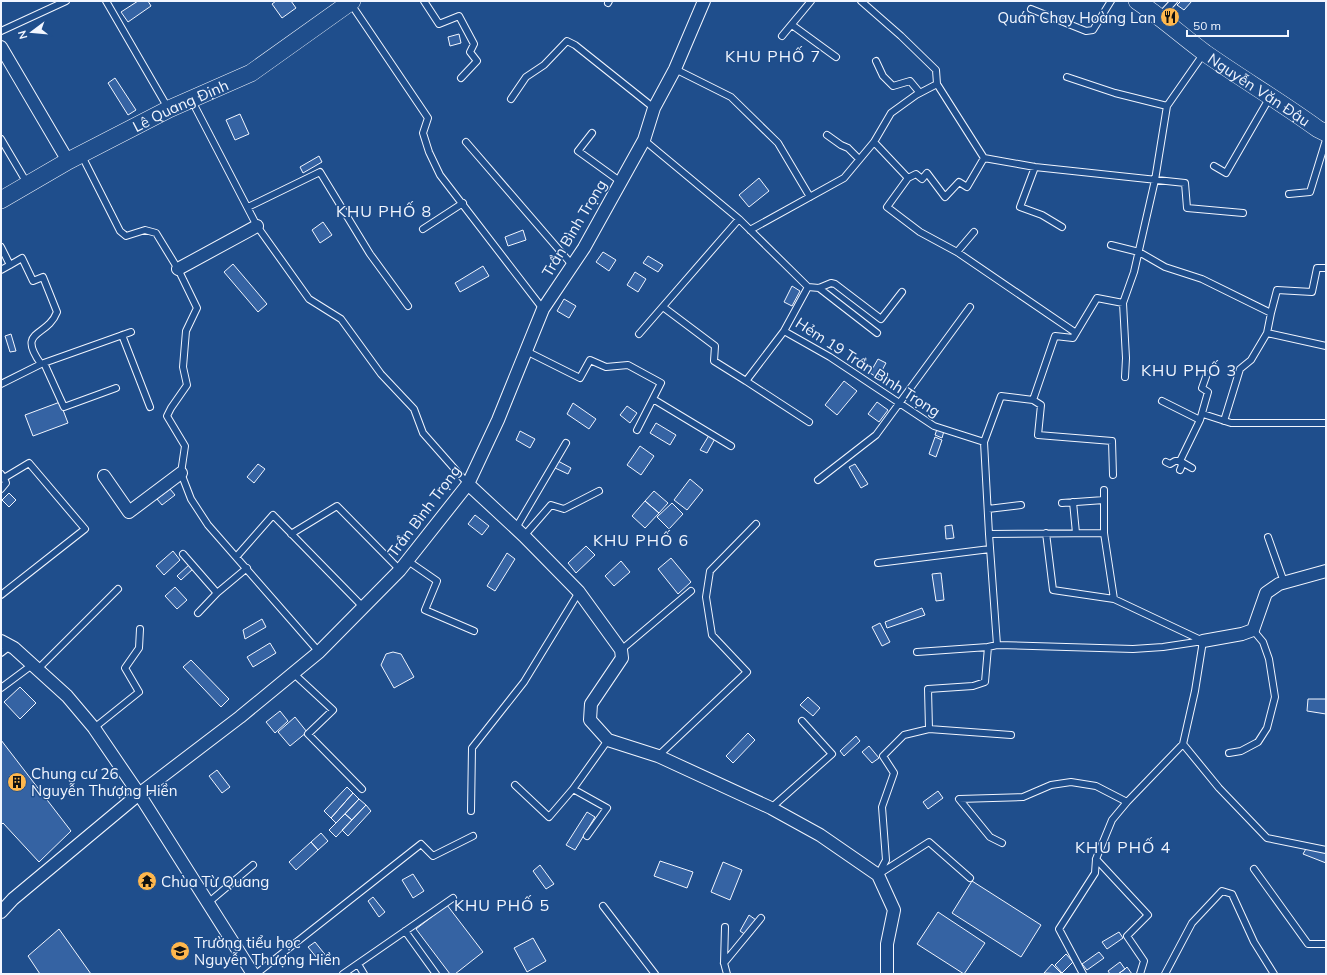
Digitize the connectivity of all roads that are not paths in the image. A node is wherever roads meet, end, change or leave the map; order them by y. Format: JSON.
{"nodes":[{"id":1,"x":66,"y":1,"type":"edge"},
{"id":2,"x":106,"y":1,"type":"edge"},
{"id":3,"x":424,"y":1,"type":"edge"},
{"id":4,"x":704,"y":1,"type":"edge"},
{"id":5,"x":811,"y":1,"type":"edge"},
{"id":6,"x":861,"y":1,"type":"edge"},
{"id":7,"x":1111,"y":1,"type":"edge"},
{"id":8,"x":1136,"y":1,"type":"edge"},
{"id":9,"x":1174,"y":1,"type":"edge"},
{"id":10,"x":351,"y":2,"type":"edge"},
{"id":11,"x":1031,"y":9,"type":"dead end"},
{"id":12,"x":1160,"y":16,"type":"junction"},
{"id":13,"x":792,"y":25,"type":"junction"},
{"id":14,"x":1,"y":31,"type":"edge"},
{"id":15,"x":782,"y":36,"type":"dead end"},
{"id":16,"x":1,"y":47,"type":"edge"},
{"id":17,"x":1204,"y":52,"type":"junction"},
{"id":18,"x":836,"y":57,"type":"dead end"},
{"id":19,"x":876,"y":61,"type":"dead end"},
{"id":20,"x":675,"y":69,"type":"junction"},
{"id":21,"x":1067,"y":77,"type":"dead end"},
{"id":22,"x":461,"y":78,"type":"dead end"},
{"id":23,"x":937,"y":84,"type":"junction"},
{"id":24,"x":920,"y":93,"type":"junction"},
{"id":25,"x":1271,"y":95,"type":"junction"},
{"id":26,"x":510,"y":99,"type":"dead end"},
{"id":27,"x":191,"y":100,"type":"junction"},
{"id":28,"x":1166,"y":106,"type":"junction"},
{"id":29,"x":654,"y":108,"type":"junction"},
{"id":30,"x":169,"y":109,"type":"junction"},
{"id":31,"x":592,"y":132,"type":"dead end"},
{"id":32,"x":1326,"y":133,"type":"edge"},
{"id":33,"x":827,"y":135,"type":"dead end"},
{"id":34,"x":1,"y":138,"type":"edge"},
{"id":35,"x":644,"y":140,"type":"junction"},
{"id":36,"x":1326,"y":140,"type":"edge"},
{"id":37,"x":466,"y":142,"type":"dead end"},
{"id":38,"x":874,"y":142,"type":"junction"},
{"id":39,"x":74,"y":157,"type":"junction"},
{"id":40,"x":984,"y":158,"type":"junction"},
{"id":41,"x":859,"y":159,"type":"junction"},
{"id":42,"x":1214,"y":166,"type":"dead end"},
{"id":43,"x":1035,"y":167,"type":"junction"},
{"id":44,"x":908,"y":178,"type":"junction"},
{"id":45,"x":1155,"y":180,"type":"junction"},
{"id":46,"x":621,"y":182,"type":"junction"},
{"id":47,"x":27,"y":183,"type":"junction"},
{"id":48,"x":1289,"y":194,"type":"dead end"},
{"id":49,"x":810,"y":197,"type":"junction"},
{"id":50,"x":1,"y":200,"type":"edge"},
{"id":51,"x":463,"y":203,"type":"junction"},
{"id":52,"x":248,"y":207,"type":"junction"},
{"id":53,"x":1242,"y":213,"type":"dead end"},
{"id":54,"x":739,"y":219,"type":"junction"},
{"id":55,"x":257,"y":226,"type":"junction"},
{"id":56,"x":1062,"y":227,"type":"dead end"},
{"id":57,"x":423,"y":229,"type":"dead end"},
{"id":58,"x":750,"y":230,"type":"junction"},
{"id":59,"x":974,"y":232,"type":"dead end"},
{"id":60,"x":1110,"y":245,"type":"dead end"},
{"id":61,"x":1,"y":247,"type":"edge"},
{"id":62,"x":957,"y":252,"type":"junction"},
{"id":63,"x":1139,"y":252,"type":"junction"},
{"id":64,"x":10,"y":265,"type":"junction"},
{"id":65,"x":573,"y":266,"type":"junction"},
{"id":66,"x":1326,"y":268,"type":"edge"},
{"id":67,"x":1,"y":270,"type":"edge"},
{"id":68,"x":178,"y":270,"type":"junction"},
{"id":69,"x":808,"y":287,"type":"junction"},
{"id":70,"x":819,"y":288,"type":"junction"},
{"id":71,"x":902,"y":292,"type":"dead end"},
{"id":72,"x":1123,"y":302,"type":"junction"},
{"id":73,"x":408,"y":306,"type":"dead end"},
{"id":74,"x":663,"y":307,"type":"junction"},
{"id":75,"x":970,"y":307,"type":"dead end"},
{"id":76,"x":543,"y":308,"type":"junction"},
{"id":77,"x":1270,"y":313,"type":"junction"},
{"id":78,"x":784,"y":331,"type":"junction"},
{"id":79,"x":131,"y":332,"type":"dead end"},
{"id":80,"x":877,"y":333,"type":"dead end"},
{"id":81,"x":1076,"y":333,"type":"junction"},
{"id":82,"x":1267,"y":333,"type":"junction"},
{"id":83,"x":639,"y":334,"type":"dead end"},
{"id":84,"x":122,"y":335,"type":"junction"},
{"id":85,"x":1326,"y":346,"type":"edge"},
{"id":86,"x":526,"y":351,"type":"junction"},
{"id":87,"x":43,"y":363,"type":"junction"},
{"id":88,"x":1207,"y":374,"type":"dead end"},
{"id":89,"x":1125,"y":377,"type":"dead end"},
{"id":90,"x":746,"y":381,"type":"junction"},
{"id":91,"x":1,"y":384,"type":"edge"},
{"id":92,"x":116,"y":388,"type":"dead end"},
{"id":93,"x":653,"y":399,"type":"junction"},
{"id":94,"x":1033,"y":400,"type":"junction"},
{"id":95,"x":1162,"y":401,"type":"dead end"},
{"id":96,"x":898,"y":403,"type":"junction"},
{"id":97,"x":150,"y":408,"type":"dead end"},
{"id":98,"x":1203,"y":414,"type":"junction"},
{"id":99,"x":1200,"y":420,"type":"junction"},
{"id":100,"x":1224,"y":421,"type":"junction"},
{"id":101,"x":808,"y":422,"type":"dead end"},
{"id":102,"x":1326,"y":423,"type":"edge"},
{"id":103,"x":637,"y":430,"type":"dead end"},
{"id":104,"x":984,"y":442,"type":"junction"},
{"id":105,"x":566,"y":443,"type":"dead end"},
{"id":106,"x":731,"y":446,"type":"dead end"},
{"id":107,"x":1180,"y":461,"type":"junction"},
{"id":108,"x":1166,"y":462,"type":"dead end"},
{"id":109,"x":1192,"y":468,"type":"dead end"},
{"id":110,"x":1180,"y":470,"type":"dead end"},
{"id":111,"x":181,"y":473,"type":"junction"},
{"id":112,"x":1113,"y":475,"type":"dead end"},
{"id":113,"x":2,"y":476,"type":"edge"},
{"id":114,"x":104,"y":476,"type":"dead end"},
{"id":115,"x":818,"y":480,"type":"dead end"},
{"id":116,"x":468,"y":484,"type":"junction"},
{"id":117,"x":1,"y":489,"type":"edge"},
{"id":118,"x":1104,"y":490,"type":"dead end"},
{"id":119,"x":599,"y":491,"type":"dead end"},
{"id":120,"x":1104,"y":500,"type":"junction"},
{"id":121,"x":1073,"y":502,"type":"junction"},
{"id":122,"x":1062,"y":503,"type":"dead end"},
{"id":123,"x":1022,"y":505,"type":"dead end"},
{"id":124,"x":988,"y":509,"type":"junction"},
{"id":125,"x":756,"y":524,"type":"dead end"},
{"id":126,"x":520,"y":532,"type":"junction"},
{"id":127,"x":1046,"y":533,"type":"junction"},
{"id":128,"x":1076,"y":533,"type":"junction"},
{"id":129,"x":1104,"y":533,"type":"junction"},
{"id":130,"x":291,"y":534,"type":"junction"},
{"id":131,"x":989,"y":534,"type":"junction"},
{"id":132,"x":1268,"y":537,"type":"dead end"},
{"id":133,"x":990,"y":549,"type":"junction"},
{"id":134,"x":183,"y":554,"type":"dead end"},
{"id":135,"x":236,"y":556,"type":"junction"},
{"id":136,"x":878,"y":563,"type":"dead end"},
{"id":137,"x":404,"y":565,"type":"junction"},
{"id":138,"x":247,"y":568,"type":"junction"},
{"id":139,"x":1326,"y":571,"type":"edge"},
{"id":140,"x":1284,"y":582,"type":"junction"},
{"id":141,"x":118,"y":589,"type":"dead end"},
{"id":142,"x":692,"y":591,"type":"dead end"},
{"id":143,"x":579,"y":592,"type":"junction"},
{"id":144,"x":217,"y":593,"type":"junction"},
{"id":145,"x":1,"y":595,"type":"edge"},
{"id":146,"x":1114,"y":599,"type":"junction"},
{"id":147,"x":364,"y":608,"type":"junction"},
{"id":148,"x":198,"y":613,"type":"dead end"},
{"id":149,"x":140,"y":629,"type":"dead end"},
{"id":150,"x":1253,"y":630,"type":"junction"},
{"id":151,"x":474,"y":631,"type":"dead end"},
{"id":152,"x":1203,"y":641,"type":"junction"},
{"id":153,"x":997,"y":645,"type":"junction"},
{"id":154,"x":4,"y":647,"type":"edge"},
{"id":155,"x":988,"y":647,"type":"junction"},
{"id":156,"x":622,"y":650,"type":"junction"},
{"id":157,"x":319,"y":652,"type":"junction"},
{"id":158,"x":917,"y":652,"type":"dead end"},
{"id":159,"x":35,"y":667,"type":"junction"},
{"id":160,"x":293,"y":673,"type":"junction"},
{"id":161,"x":1,"y":688,"type":"edge"},
{"id":162,"x":802,"y":721,"type":"dead end"},
{"id":163,"x":94,"y":728,"type":"junction"},
{"id":164,"x":929,"y":729,"type":"junction"},
{"id":165,"x":1011,"y":735,"type":"dead end"},
{"id":166,"x":608,"y":740,"type":"junction"},
{"id":167,"x":1184,"y":744,"type":"junction"},
{"id":168,"x":1229,"y":753,"type":"dead end"},
{"id":169,"x":658,"y":756,"type":"junction"},
{"id":170,"x":515,"y":785,"type":"dead end"},
{"id":171,"x":573,"y":788,"type":"junction"},
{"id":172,"x":362,"y":789,"type":"dead end"},
{"id":173,"x":139,"y":794,"type":"junction"},
{"id":174,"x":1127,"y":802,"type":"junction"},
{"id":175,"x":771,"y":808,"type":"junction"},
{"id":176,"x":471,"y":811,"type":"dead end"},
{"id":177,"x":473,"y":836,"type":"dead end"},
{"id":178,"x":588,"y":836,"type":"dead end"},
{"id":179,"x":1002,"y":844,"type":"dead end"},
{"id":180,"x":1326,"y":850,"type":"edge"},
{"id":181,"x":1096,"y":859,"type":"junction"},
{"id":182,"x":253,"y":865,"type":"dead end"},
{"id":183,"x":1254,"y":870,"type":"dead end"},
{"id":184,"x":878,"y":875,"type":"junction"},
{"id":185,"x":970,"y":878,"type":"dead end"},
{"id":186,"x":453,"y":898,"type":"dead end"},
{"id":187,"x":209,"y":902,"type":"junction"},
{"id":188,"x":603,"y":906,"type":"dead end"},
{"id":189,"x":1,"y":912,"type":"edge"},
{"id":190,"x":761,"y":918,"type":"dead end"},
{"id":191,"x":725,"y":927,"type":"dead end"},
{"id":192,"x":405,"y":931,"type":"junction"},
{"id":193,"x":1326,"y":944,"type":"edge"},
{"id":194,"x":724,"y":963,"type":"junction"},
{"id":195,"x":358,"y":964,"type":"junction"},
{"id":196,"x":254,"y":974,"type":"edge"},
{"id":197,"x":343,"y":974,"type":"edge"},
{"id":198,"x":364,"y":974,"type":"edge"},
{"id":199,"x":436,"y":974,"type":"edge"},
{"id":200,"x":655,"y":974,"type":"edge"},
{"id":201,"x":727,"y":974,"type":"edge"},
{"id":202,"x":887,"y":974,"type":"edge"},
{"id":203,"x":1083,"y":974,"type":"edge"},
{"id":204,"x":1140,"y":974,"type":"edge"},
{"id":205,"x":1165,"y":974,"type":"edge"},
{"id":206,"x":1274,"y":974,"type":"edge"}],
"edges":[{"from":1,"to":14,"type":"lane"},
{"from":2,"to":30,"type":"lane"},
{"from":3,"to":22,"type":"lane"},
{"from":4,"to":20,"type":"street","name":"Trần Bình Trọng"},
{"from":5,"to":13,"type":"lane"},
{"from":6,"to":23,"type":"lane"},
{"from":7,"to":11,"type":"lane"},
{"from":8,"to":12,"type":"main road","name":"Nguyễn Văn Đậu"},
{"from":9,"to":12,"type":"lane"},
{"from":10,"to":27,"type":"main road","name":"Lê Quang Định"},
{"from":10,"to":51,"type":"lane"},
{"from":12,"to":17,"type":"main road","name":"Nguyễn Văn Đậu"},
{"from":13,"to":15,"type":"lane"},
{"from":13,"to":18,"type":"lane"},
{"from":16,"to":39,"type":"street"},
{"from":17,"to":25,"type":"main road","name":"Nguyễn Văn Đậu"},
{"from":17,"to":28,"type":"lane"},
{"from":19,"to":24,"type":"lane"},
{"from":20,"to":29,"type":"street","name":"Trần Bình Trọng"},
{"from":20,"to":49,"type":"lane"},
{"from":21,"to":28,"type":"lane"},
{"from":23,"to":24,"type":"lane"},
{"from":23,"to":40,"type":"lane"},
{"from":24,"to":38,"type":"lane"},
{"from":25,"to":32,"type":"main road","name":"Nguyễn Văn Đậu"},
{"from":25,"to":42,"type":"lane"},
{"from":26,"to":29,"type":"lane"},
{"from":27,"to":30,"type":"main road","name":"Lê Quang Định"},
{"from":27,"to":52,"type":"lane"},
{"from":28,"to":45,"type":"lane"},
{"from":29,"to":35,"type":"street","name":"Trần Bình Trọng"},
{"from":30,"to":39,"type":"main road","name":"Lê Quang Định"},
{"from":31,"to":46,"type":"lane"},
{"from":33,"to":41,"type":"lane"},
{"from":34,"to":47,"type":"lane"},
{"from":35,"to":46,"type":"street","name":"Trần Bình Trọng"},
{"from":35,"to":54,"type":"lane"},
{"from":36,"to":48,"type":"lane"},
{"from":37,"to":65,"type":"lane"},
{"from":38,"to":41,"type":"lane"},
{"from":38,"to":44,"type":"lane"},
{"from":39,"to":47,"type":"main road","name":"Lê Quang Định"},
{"from":39,"to":68,"type":"lane"},
{"from":40,"to":43,"type":"lane"},
{"from":40,"to":44,"type":"lane"},
{"from":41,"to":49,"type":"lane"},
{"from":43,"to":45,"type":"lane"},
{"from":43,"to":56,"type":"lane"},
{"from":44,"to":62,"type":"lane"},
{"from":45,"to":53,"type":"lane"},
{"from":45,"to":63,"type":"lane"},
{"from":46,"to":65,"type":"street","name":"Trần Bình Trọng"},
{"from":47,"to":50,"type":"main road","name":"Lê Quang Định"},
{"from":49,"to":58,"type":"lane"},
{"from":51,"to":57,"type":"lane"},
{"from":51,"to":76,"type":"lane"},
{"from":52,"to":55,"type":"lane"},
{"from":52,"to":73,"type":"lane"},
{"from":54,"to":58,"type":"lane"},
{"from":54,"to":74,"type":"lane"},
{"from":55,"to":68,"type":"street"},
{"from":55,"to":116,"type":"lane"},
{"from":58,"to":69,"type":"lane"},
{"from":59,"to":62,"type":"lane"},
{"from":60,"to":63,"type":"lane"},
{"from":61,"to":64,"type":"lane"},
{"from":62,"to":81,"type":"lane"},
{"from":63,"to":72,"type":"lane"},
{"from":63,"to":77,"type":"lane"},
{"from":64,"to":67,"type":"lane"},
{"from":64,"to":87,"type":"lane"},
{"from":65,"to":76,"type":"street","name":"Trần Bình Trọng"},
{"from":66,"to":77,"type":"lane"},
{"from":68,"to":111,"type":"lane"},
{"from":69,"to":70,"type":"lane"},
{"from":69,"to":78,"type":"lane","name":"Hẻm 19 Trần Bình Trọng"},
{"from":70,"to":71,"type":"lane"},
{"from":70,"to":80,"type":"lane"},
{"from":72,"to":81,"type":"lane"},
{"from":72,"to":89,"type":"lane"},
{"from":74,"to":83,"type":"lane"},
{"from":74,"to":90,"type":"lane"},
{"from":75,"to":96,"type":"lane"},
{"from":76,"to":86,"type":"street","name":"Trần Bình Trọng"},
{"from":77,"to":82,"type":"lane"},
{"from":78,"to":90,"type":"lane"},
{"from":78,"to":96,"type":"lane","name":"Hẻm 19 Trần Bình Trọng"},
{"from":79,"to":84,"type":"lane"},
{"from":81,"to":94,"type":"lane"},
{"from":82,"to":85,"type":"lane"},
{"from":82,"to":100,"type":"lane"},
{"from":84,"to":87,"type":"lane"},
{"from":84,"to":97,"type":"lane"},
{"from":86,"to":93,"type":"lane"},
{"from":86,"to":116,"type":"street","name":"Trần Bình Trọng"},
{"from":87,"to":91,"type":"lane"},
{"from":87,"to":92,"type":"lane"},
{"from":88,"to":98,"type":"lane"},
{"from":90,"to":101,"type":"lane"},
{"from":93,"to":103,"type":"lane"},
{"from":93,"to":106,"type":"lane"},
{"from":94,"to":104,"type":"lane"},
{"from":94,"to":112,"type":"lane"},
{"from":95,"to":99,"type":"lane"},
{"from":96,"to":104,"type":"lane","name":"Hẻm 19 Trần Bình Trọng"},
{"from":96,"to":115,"type":"lane"},
{"from":98,"to":99,"type":"lane"},
{"from":98,"to":100,"type":"lane"},
{"from":99,"to":107,"type":"lane"},
{"from":100,"to":102,"type":"lane"},
{"from":104,"to":124,"type":"lane"},
{"from":105,"to":126,"type":"lane"},
{"from":107,"to":108,"type":"lane"},
{"from":107,"to":109,"type":"lane"},
{"from":107,"to":110,"type":"lane"},
{"from":111,"to":114,"type":"street"},
{"from":111,"to":135,"type":"lane"},
{"from":113,"to":117,"type":"lane"},
{"from":113,"to":145,"type":"lane"},
{"from":116,"to":126,"type":"street"},
{"from":116,"to":137,"type":"street","name":"Trần Bình Trọng"},
{"from":118,"to":120,"type":"lane"},
{"from":119,"to":126,"type":"lane"},
{"from":120,"to":121,"type":"lane"},
{"from":120,"to":129,"type":"lane"},
{"from":121,"to":122,"type":"lane"},
{"from":121,"to":128,"type":"lane"},
{"from":123,"to":124,"type":"lane"},
{"from":124,"to":131,"type":"lane"},
{"from":125,"to":169,"type":"lane"},
{"from":126,"to":143,"type":"street"},
{"from":127,"to":128,"type":"lane"},
{"from":127,"to":131,"type":"lane"},
{"from":127,"to":146,"type":"lane"},
{"from":128,"to":129,"type":"lane"},
{"from":129,"to":146,"type":"lane"},
{"from":130,"to":135,"type":"lane"},
{"from":130,"to":137,"type":"lane"},
{"from":130,"to":147,"type":"lane"},
{"from":131,"to":133,"type":"lane"},
{"from":132,"to":140,"type":"lane"},
{"from":133,"to":136,"type":"lane"},
{"from":133,"to":153,"type":"lane"},
{"from":134,"to":144,"type":"lane"},
{"from":135,"to":138,"type":"lane"},
{"from":137,"to":147,"type":"street","name":"Trần Bình Trọng"},
{"from":137,"to":151,"type":"lane"},
{"from":138,"to":144,"type":"lane"},
{"from":138,"to":157,"type":"lane"},
{"from":139,"to":140,"type":"street"},
{"from":140,"to":150,"type":"street"},
{"from":141,"to":159,"type":"lane"},
{"from":142,"to":156,"type":"lane"},
{"from":143,"to":156,"type":"street"},
{"from":143,"to":176,"type":"lane"},
{"from":144,"to":148,"type":"lane"},
{"from":146,"to":152,"type":"lane"},
{"from":147,"to":157,"type":"street","name":"Trần Bình Trọng"},
{"from":149,"to":163,"type":"lane"},
{"from":150,"to":152,"type":"street"},
{"from":150,"to":168,"type":"lane"},
{"from":152,"to":153,"type":"lane"},
{"from":152,"to":167,"type":"lane"},
{"from":153,"to":155,"type":"lane"},
{"from":154,"to":159,"type":"street"},
{"from":155,"to":158,"type":"lane"},
{"from":155,"to":164,"type":"lane"},
{"from":156,"to":166,"type":"street"},
{"from":157,"to":160,"type":"street","name":"Trần Bình Trọng"},
{"from":159,"to":161,"type":"lane"},
{"from":159,"to":163,"type":"street"},
{"from":160,"to":172,"type":"lane"},
{"from":160,"to":173,"type":"street","name":"Trần Bình Trọng"},
{"from":162,"to":175,"type":"lane"},
{"from":163,"to":173,"type":"street"},
{"from":164,"to":165,"type":"lane"},
{"from":164,"to":184,"type":"lane"},
{"from":166,"to":169,"type":"street"},
{"from":166,"to":171,"type":"lane"},
{"from":167,"to":174,"type":"lane"},
{"from":167,"to":180,"type":"lane"},
{"from":169,"to":175,"type":"street"},
{"from":170,"to":171,"type":"lane"},
{"from":171,"to":178,"type":"lane"},
{"from":173,"to":187,"type":"street"},
{"from":173,"to":189,"type":"street","name":"Trần Bình Trọng"},
{"from":174,"to":179,"type":"lane"},
{"from":174,"to":181,"type":"lane"},
{"from":175,"to":184,"type":"street"},
{"from":177,"to":196,"type":"lane"},
{"from":181,"to":203,"type":"lane"},
{"from":181,"to":204,"type":"lane"},
{"from":182,"to":187,"type":"lane"},
{"from":183,"to":193,"type":"lane"},
{"from":184,"to":185,"type":"lane"},
{"from":184,"to":202,"type":"street"},
{"from":186,"to":192,"type":"lane"},
{"from":187,"to":196,"type":"street"},
{"from":188,"to":200,"type":"lane"},
{"from":190,"to":194,"type":"lane"},
{"from":191,"to":194,"type":"lane"},
{"from":192,"to":195,"type":"lane"},
{"from":192,"to":199,"type":"lane"},
{"from":194,"to":201,"type":"lane"},
{"from":195,"to":197,"type":"lane"},
{"from":195,"to":198,"type":"lane"},
{"from":205,"to":206,"type":"lane"}]}
